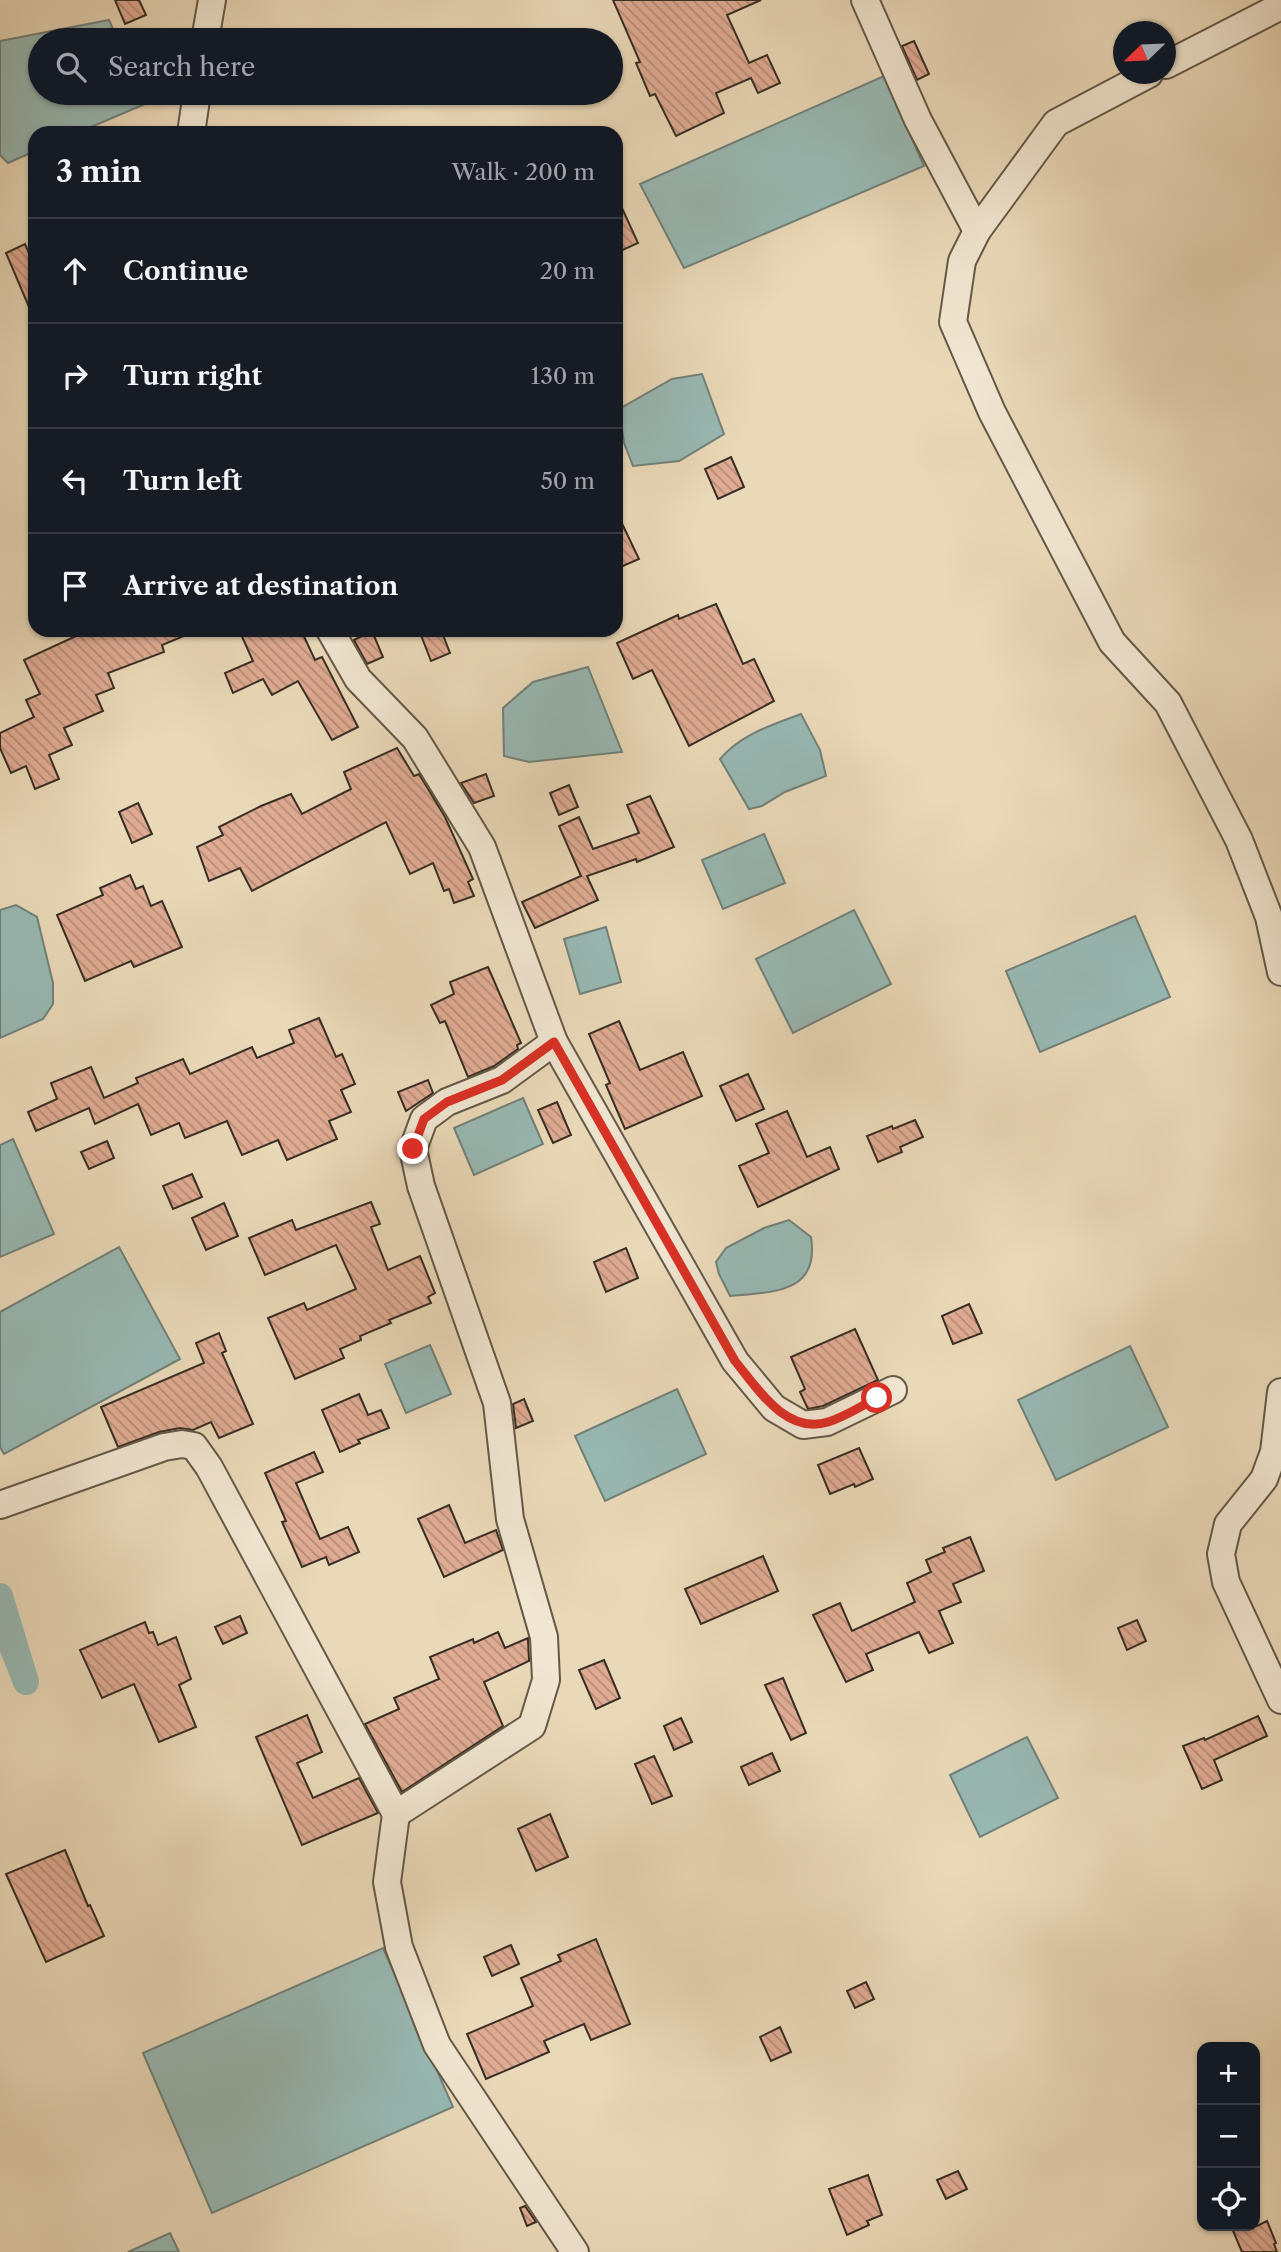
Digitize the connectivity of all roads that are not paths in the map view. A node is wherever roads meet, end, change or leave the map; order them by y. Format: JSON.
{"nodes":[{"id":1,"x":212,"y":0,"type":"edge"},
{"id":2,"x":865,"y":0,"type":"edge"},
{"id":3,"x":1281,"y":6,"type":"edge"},
{"id":4,"x":207,"y":28,"type":"edge"},
{"id":5,"x":1176,"y":60,"type":"edge"},
{"id":6,"x":1130,"y":84,"type":"edge"},
{"id":7,"x":195,"y":105,"type":"edge"},
{"id":8,"x":192,"y":126,"type":"edge"},
{"id":9,"x":977,"y":231,"type":"junction"},
{"id":10,"x":334,"y":637,"type":"edge"},
{"id":11,"x":1281,"y":972,"type":"edge"},
{"id":12,"x":554,"y":1042,"type":"junction"},
{"id":13,"x":893,"y":1390,"type":"dead end"},
{"id":14,"x":1281,"y":1392,"type":"edge"},
{"id":15,"x":0,"y":1505,"type":"edge"},
{"id":16,"x":1281,"y":1700,"type":"edge"},
{"id":17,"x":396,"y":1814,"type":"junction"},
{"id":18,"x":575,"y":2252,"type":"edge"}],
"edges":[{"from":1,"to":4,"type":"street"},
{"from":2,"to":9,"type":"street"},
{"from":3,"to":5,"type":"street"},
{"from":6,"to":9,"type":"street"},
{"from":7,"to":8,"type":"street"},
{"from":9,"to":11,"type":"street"},
{"from":10,"to":12,"type":"street"},
{"from":12,"to":13,"type":"street"},
{"from":12,"to":17,"type":"street"},
{"from":14,"to":16,"type":"street"},
{"from":15,"to":17,"type":"street"},
{"from":17,"to":18,"type":"street"}]}
